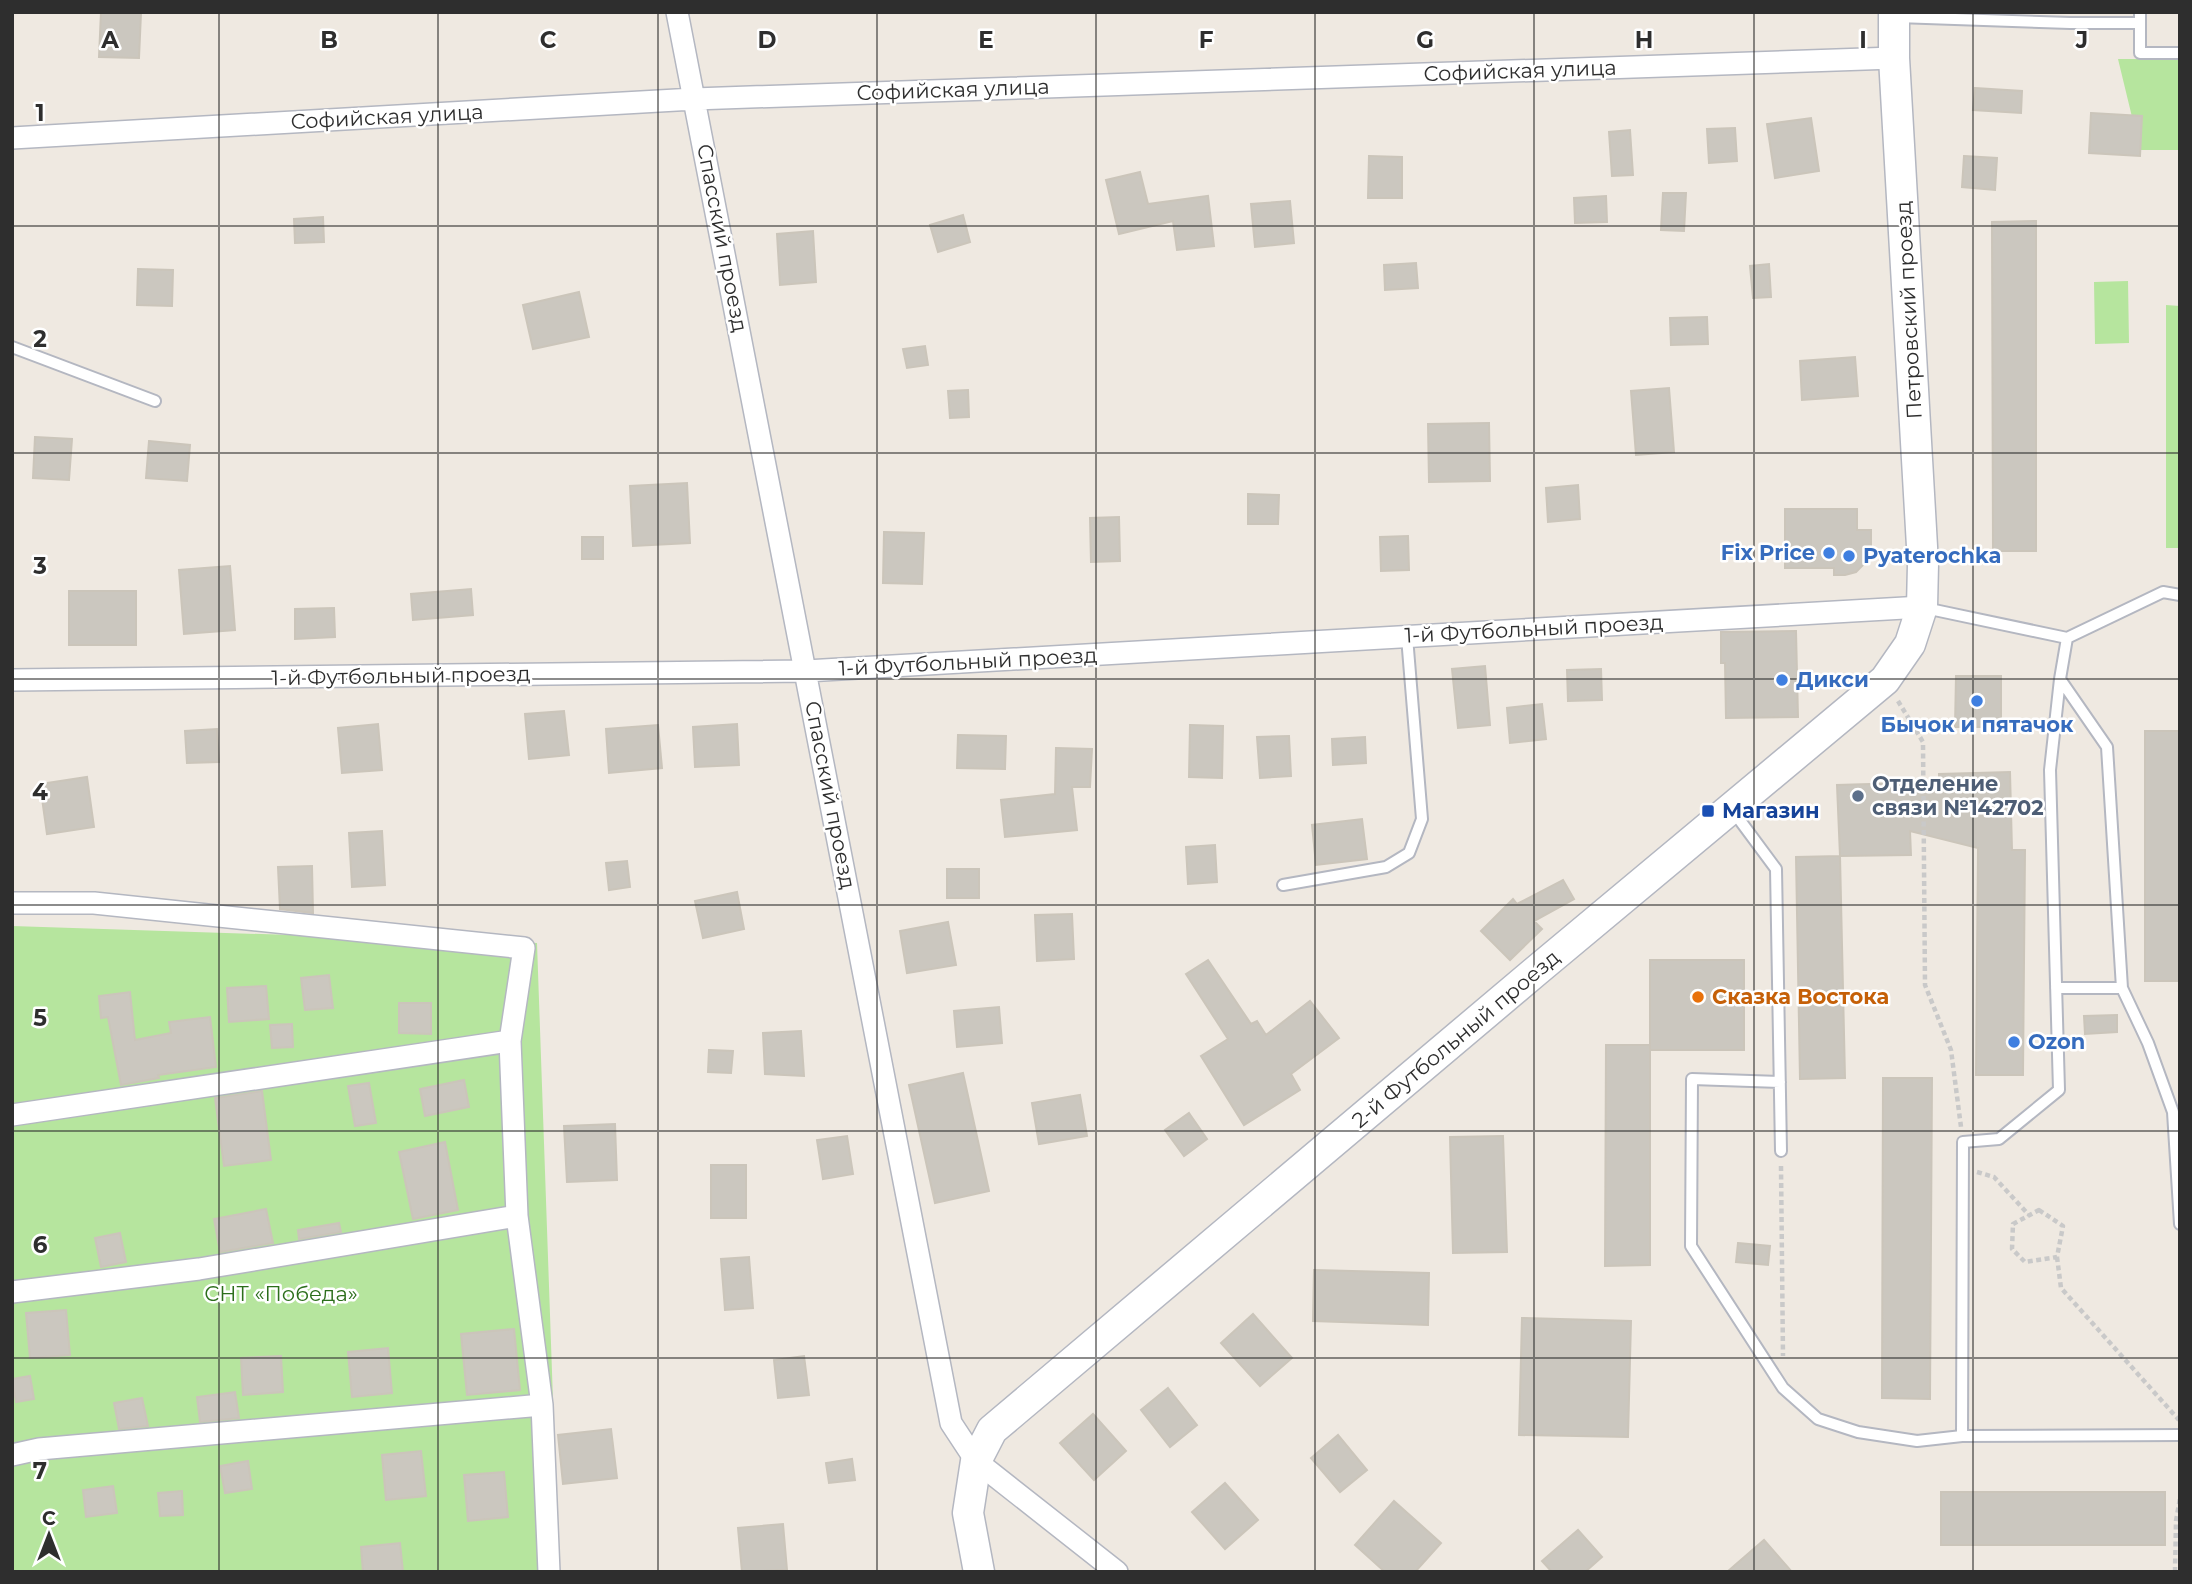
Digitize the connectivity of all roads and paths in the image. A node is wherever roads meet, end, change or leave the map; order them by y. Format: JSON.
{"nodes":[{"id":1,"x":677,"y":12,"type":"edge"},
{"id":2,"x":1894,"y":15,"type":"edge"},
{"id":3,"x":2070,"y":18,"type":"edge"},
{"id":4,"x":2140,"y":18,"type":"edge"},
{"id":5,"x":2180,"y":52,"type":"edge"},
{"id":6,"x":1894,"y":58,"type":"junction"},
{"id":7,"x":694,"y":99,"type":"junction"},
{"id":8,"x":12,"y":138,"type":"edge"},
{"id":9,"x":12,"y":347,"type":"edge"},
{"id":10,"x":155,"y":401,"type":"dead end"},
{"id":11,"x":2180,"y":595,"type":"edge"},
{"id":12,"x":1922,"y":607,"type":"junction"},
{"id":13,"x":1407,"y":637,"type":"junction"},
{"id":14,"x":2067,"y":638,"type":"junction"},
{"id":15,"x":806,"y":671,"type":"junction"},
{"id":16,"x":2060,"y":679,"type":"junction"},
{"id":17,"x":12,"y":680,"type":"edge"},
{"id":18,"x":1885,"y":680,"type":"junction"},
{"id":19,"x":1731,"y":808,"type":"junction"},
{"id":20,"x":1283,"y":885,"type":"dead end"},
{"id":21,"x":12,"y":903,"type":"edge"},
{"id":22,"x":2056,"y":988,"type":"junction"},
{"id":23,"x":2122,"y":988,"type":"junction"},
{"id":24,"x":510,"y":1041,"type":"junction"},
{"id":25,"x":1780,"y":1082,"type":"junction"},
{"id":26,"x":12,"y":1115,"type":"edge"},
{"id":27,"x":1963,"y":1142,"type":"junction"},
{"id":28,"x":1781,"y":1151,"type":"joint"},
{"id":29,"x":1963,"y":1167,"type":"junction"},
{"id":30,"x":2029,"y":1215,"type":"junction"},
{"id":31,"x":517,"y":1216,"type":"junction"},
{"id":32,"x":2180,"y":1224,"type":"edge"},
{"id":33,"x":2057,"y":1258,"type":"junction"},
{"id":34,"x":12,"y":1292,"type":"edge"},
{"id":35,"x":1783,"y":1388,"type":"junction"},
{"id":36,"x":542,"y":1405,"type":"junction"},
{"id":37,"x":2180,"y":1421,"type":"edge"},
{"id":38,"x":2180,"y":1435,"type":"edge"},
{"id":39,"x":1962,"y":1436,"type":"junction"},
{"id":40,"x":12,"y":1455,"type":"edge"},
{"id":41,"x":975,"y":1461,"type":"junction"},
{"id":42,"x":2180,"y":1498,"type":"edge"},
{"id":43,"x":549,"y":1572,"type":"edge"},
{"id":44,"x":979,"y":1572,"type":"edge"},
{"id":45,"x":1117,"y":1572,"type":"edge"},
{"id":46,"x":2175,"y":1572,"type":"edge"}],
"edges":[{"from":1,"to":7,"type":"street","name":"Спасский проезд"},
{"from":2,"to":3,"type":"lane"},
{"from":2,"to":6,"type":"street","name":"Петровский проезд"},
{"from":3,"to":4,"type":"lane"},
{"from":4,"to":5,"type":"lane"},
{"from":6,"to":7,"type":"street","name":"Софийская улица"},
{"from":6,"to":12,"type":"street","name":"Петровский проезд"},
{"from":7,"to":8,"type":"street","name":"Софийская улица"},
{"from":7,"to":15,"type":"street","name":"Спасский проезд"},
{"from":9,"to":10,"type":"lane"},
{"from":11,"to":14,"type":"lane"},
{"from":12,"to":13,"type":"street","name":"1-й Футбольный проезд"},
{"from":12,"to":14,"type":"lane"},
{"from":12,"to":18,"type":"street","name":"2-й Футбольный проезд"},
{"from":13,"to":15,"type":"street","name":"1-й Футбольный проезд"},
{"from":13,"to":20,"type":"lane"},
{"from":14,"to":16,"type":"lane"},
{"from":15,"to":17,"type":"street","name":"1-й Футбольный проезд"},
{"from":15,"to":41,"type":"street","name":"Спасский проезд"},
{"from":16,"to":22,"type":"lane"},
{"from":16,"to":23,"type":"lane"},
{"from":18,"to":19,"type":"street","name":"2-й Футбольный проезд"},
{"from":18,"to":27,"type":"path"},
{"from":19,"to":25,"type":"lane"},
{"from":19,"to":41,"type":"street","name":"2-й Футбольный проезд"},
{"from":21,"to":24,"type":"street"},
{"from":22,"to":23,"type":"lane"},
{"from":22,"to":27,"type":"lane"},
{"from":23,"to":32,"type":"lane"},
{"from":24,"to":26,"type":"street"},
{"from":24,"to":31,"type":"street"},
{"from":25,"to":28,"type":"lane"},
{"from":25,"to":35,"type":"lane"},
{"from":27,"to":29,"type":"lane"},
{"from":28,"to":35,"type":"path"},
{"from":29,"to":30,"type":"path"},
{"from":29,"to":39,"type":"lane"},
{"from":30,"to":33,"type":"path"},
{"from":30,"to":33,"type":"path"},
{"from":31,"to":34,"type":"street"},
{"from":31,"to":36,"type":"street"},
{"from":33,"to":37,"type":"path"},
{"from":35,"to":39,"type":"lane"},
{"from":36,"to":40,"type":"street"},
{"from":36,"to":43,"type":"street"},
{"from":38,"to":39,"type":"lane"},
{"from":41,"to":44,"type":"street"},
{"from":41,"to":45,"type":"street","name":"Спасский проезд"},
{"from":42,"to":46,"type":"path"}]}
